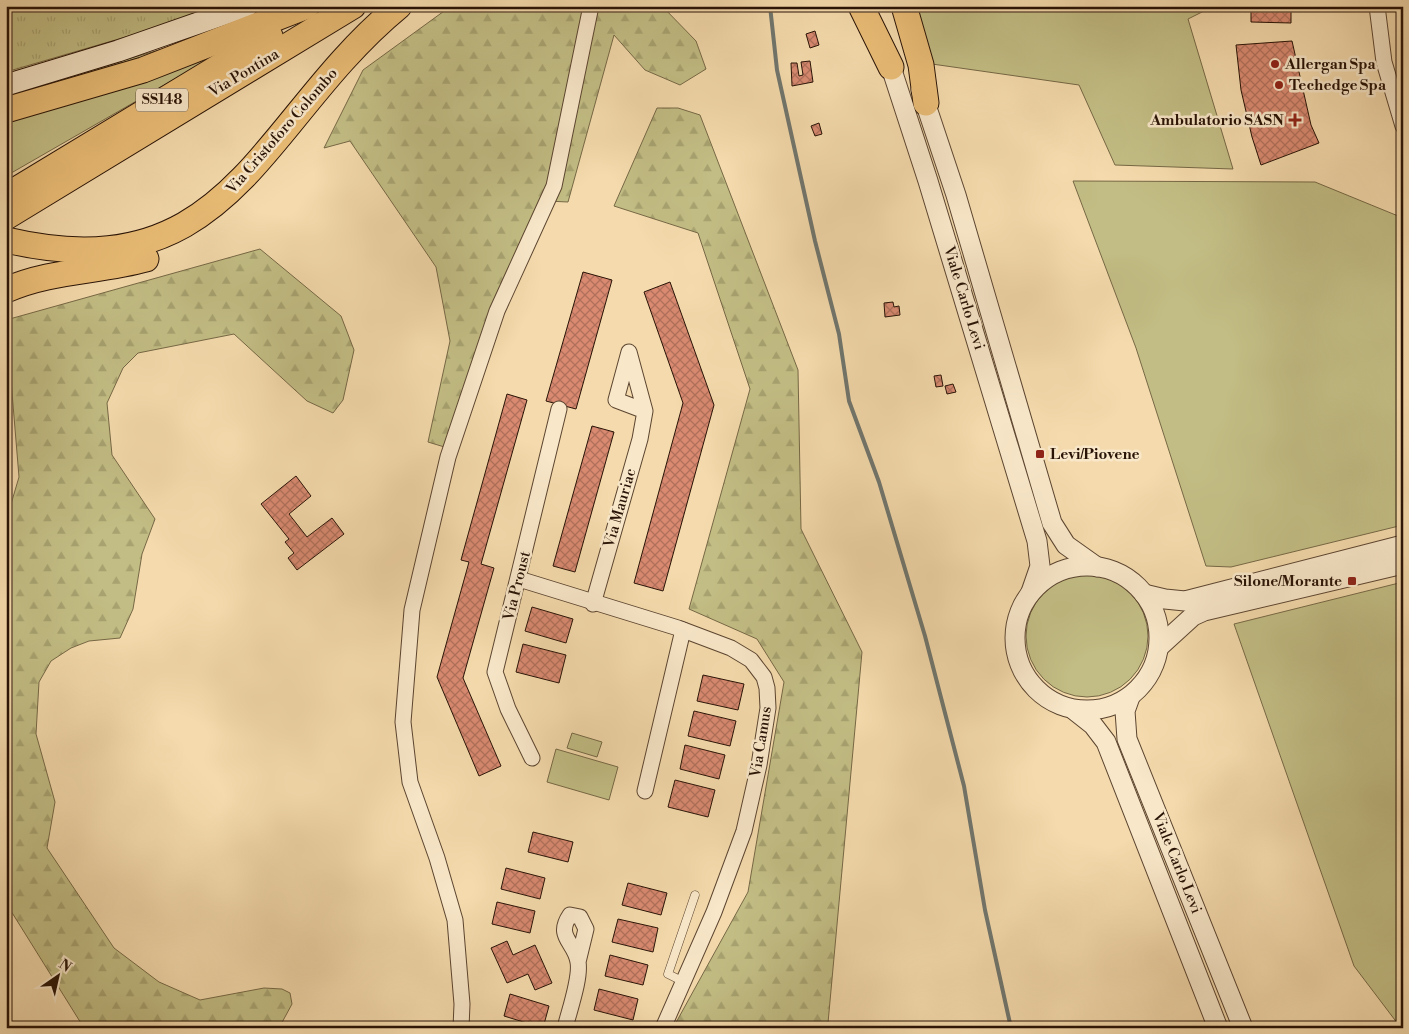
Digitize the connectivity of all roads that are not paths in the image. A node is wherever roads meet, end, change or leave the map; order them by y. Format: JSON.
{"nodes":[{"id":1,"x":247,"y":6,"type":"edge"},
{"id":2,"x":307,"y":6,"type":"edge"},
{"id":3,"x":319,"y":6,"type":"edge"},
{"id":4,"x":353,"y":6,"type":"edge"},
{"id":5,"x":399,"y":6,"type":"edge"},
{"id":6,"x":591,"y":6,"type":"edge"},
{"id":7,"x":860,"y":6,"type":"edge"},
{"id":8,"x":871,"y":6,"type":"edge"},
{"id":9,"x":891,"y":6,"type":"edge"},
{"id":10,"x":904,"y":6,"type":"edge"},
{"id":11,"x":1377,"y":6,"type":"edge"},
{"id":12,"x":358,"y":43,"type":"junction"},
{"id":13,"x":891,"y":67,"type":"junction"},
{"id":14,"x":6,"y":85,"type":"edge"},
{"id":15,"x":926,"y":103,"type":"junction"},
{"id":16,"x":6,"y":110,"type":"edge"},
{"id":17,"x":1403,"y":126,"type":"edge"},
{"id":18,"x":6,"y":196,"type":"edge"},
{"id":19,"x":6,"y":217,"type":"edge"},
{"id":20,"x":6,"y":240,"type":"edge"},
{"id":21,"x":6,"y":290,"type":"edge"},
{"id":22,"x":559,"y":408,"type":"dead end"},
{"id":23,"x":645,"y":411,"type":"dead end"},
{"id":24,"x":1403,"y":545,"type":"edge"},
{"id":25,"x":1403,"y":564,"type":"edge"},
{"id":26,"x":1097,"y":567,"type":"junction"},
{"id":27,"x":519,"y":579,"type":"junction"},
{"id":28,"x":1031,"y":592,"type":"junction"},
{"id":29,"x":1144,"y":594,"type":"junction"},
{"id":30,"x":593,"y":604,"type":"junction"},
{"id":31,"x":683,"y":630,"type":"junction"},
{"id":32,"x":1160,"y":647,"type":"junction"},
{"id":33,"x":1130,"y":697,"type":"junction"},
{"id":34,"x":1074,"y":710,"type":"junction"},
{"id":35,"x":532,"y":758,"type":"dead end"},
{"id":36,"x":645,"y":791,"type":"dead end"},
{"id":37,"x":695,"y":895,"type":"dead end"},
{"id":38,"x":578,"y":962,"type":"dead end"},
{"id":39,"x":684,"y":982,"type":"junction"},
{"id":40,"x":461,"y":1028,"type":"edge"},
{"id":41,"x":565,"y":1028,"type":"edge"},
{"id":42,"x":663,"y":1028,"type":"edge"},
{"id":43,"x":1218,"y":1028,"type":"edge"},
{"id":44,"x":1243,"y":1028,"type":"edge"}],
"edges":[{"from":1,"to":14,"type":"main road"},
{"from":2,"to":16,"type":"highway"},
{"from":3,"to":18,"type":"highway","name":"Via Pontina","number":"SS148"},
{"from":4,"to":19,"type":"highway","name":"Via Pontina","number":"SS148"},
{"from":5,"to":12,"type":"highway","name":"Via Cristoforo Colombo"},
{"from":6,"to":40,"type":"street"},
{"from":7,"to":13,"type":"highway"},
{"from":8,"to":13,"type":"street","name":"Viale Carlo Levi"},
{"from":9,"to":15,"type":"street","name":"Viale Carlo Levi"},
{"from":10,"to":15,"type":"highway"},
{"from":11,"to":17,"type":"street"},
{"from":12,"to":20,"type":"highway","name":"Via Cristoforo Colombo"},
{"from":12,"to":21,"type":"highway"},
{"from":13,"to":28,"type":"street","name":"Viale Carlo Levi"},
{"from":15,"to":26,"type":"street","name":"Viale Carlo Levi"},
{"from":22,"to":27,"type":"street","name":"Via Proust"},
{"from":23,"to":30,"type":"street","name":"Via Mauriac"},
{"from":24,"to":29,"type":"street"},
{"from":25,"to":32,"type":"street"},
{"from":26,"to":28,"type":"street"},
{"from":26,"to":29,"type":"street"},
{"from":27,"to":30,"type":"street","name":"Via Camus"},
{"from":27,"to":35,"type":"street","name":"Via Proust"},
{"from":28,"to":34,"type":"street"},
{"from":29,"to":32,"type":"street"},
{"from":30,"to":31,"type":"street","name":"Via Camus"},
{"from":31,"to":36,"type":"street"},
{"from":31,"to":39,"type":"street","name":"Via Camus"},
{"from":32,"to":33,"type":"street"},
{"from":33,"to":34,"type":"street"},
{"from":33,"to":44,"type":"street","name":"Viale Carlo Levi"},
{"from":34,"to":43,"type":"street","name":"Viale Carlo Levi"},
{"from":37,"to":39,"type":"lane"},
{"from":38,"to":41,"type":"street"},
{"from":39,"to":42,"type":"street","name":"Via Camus"}]}
